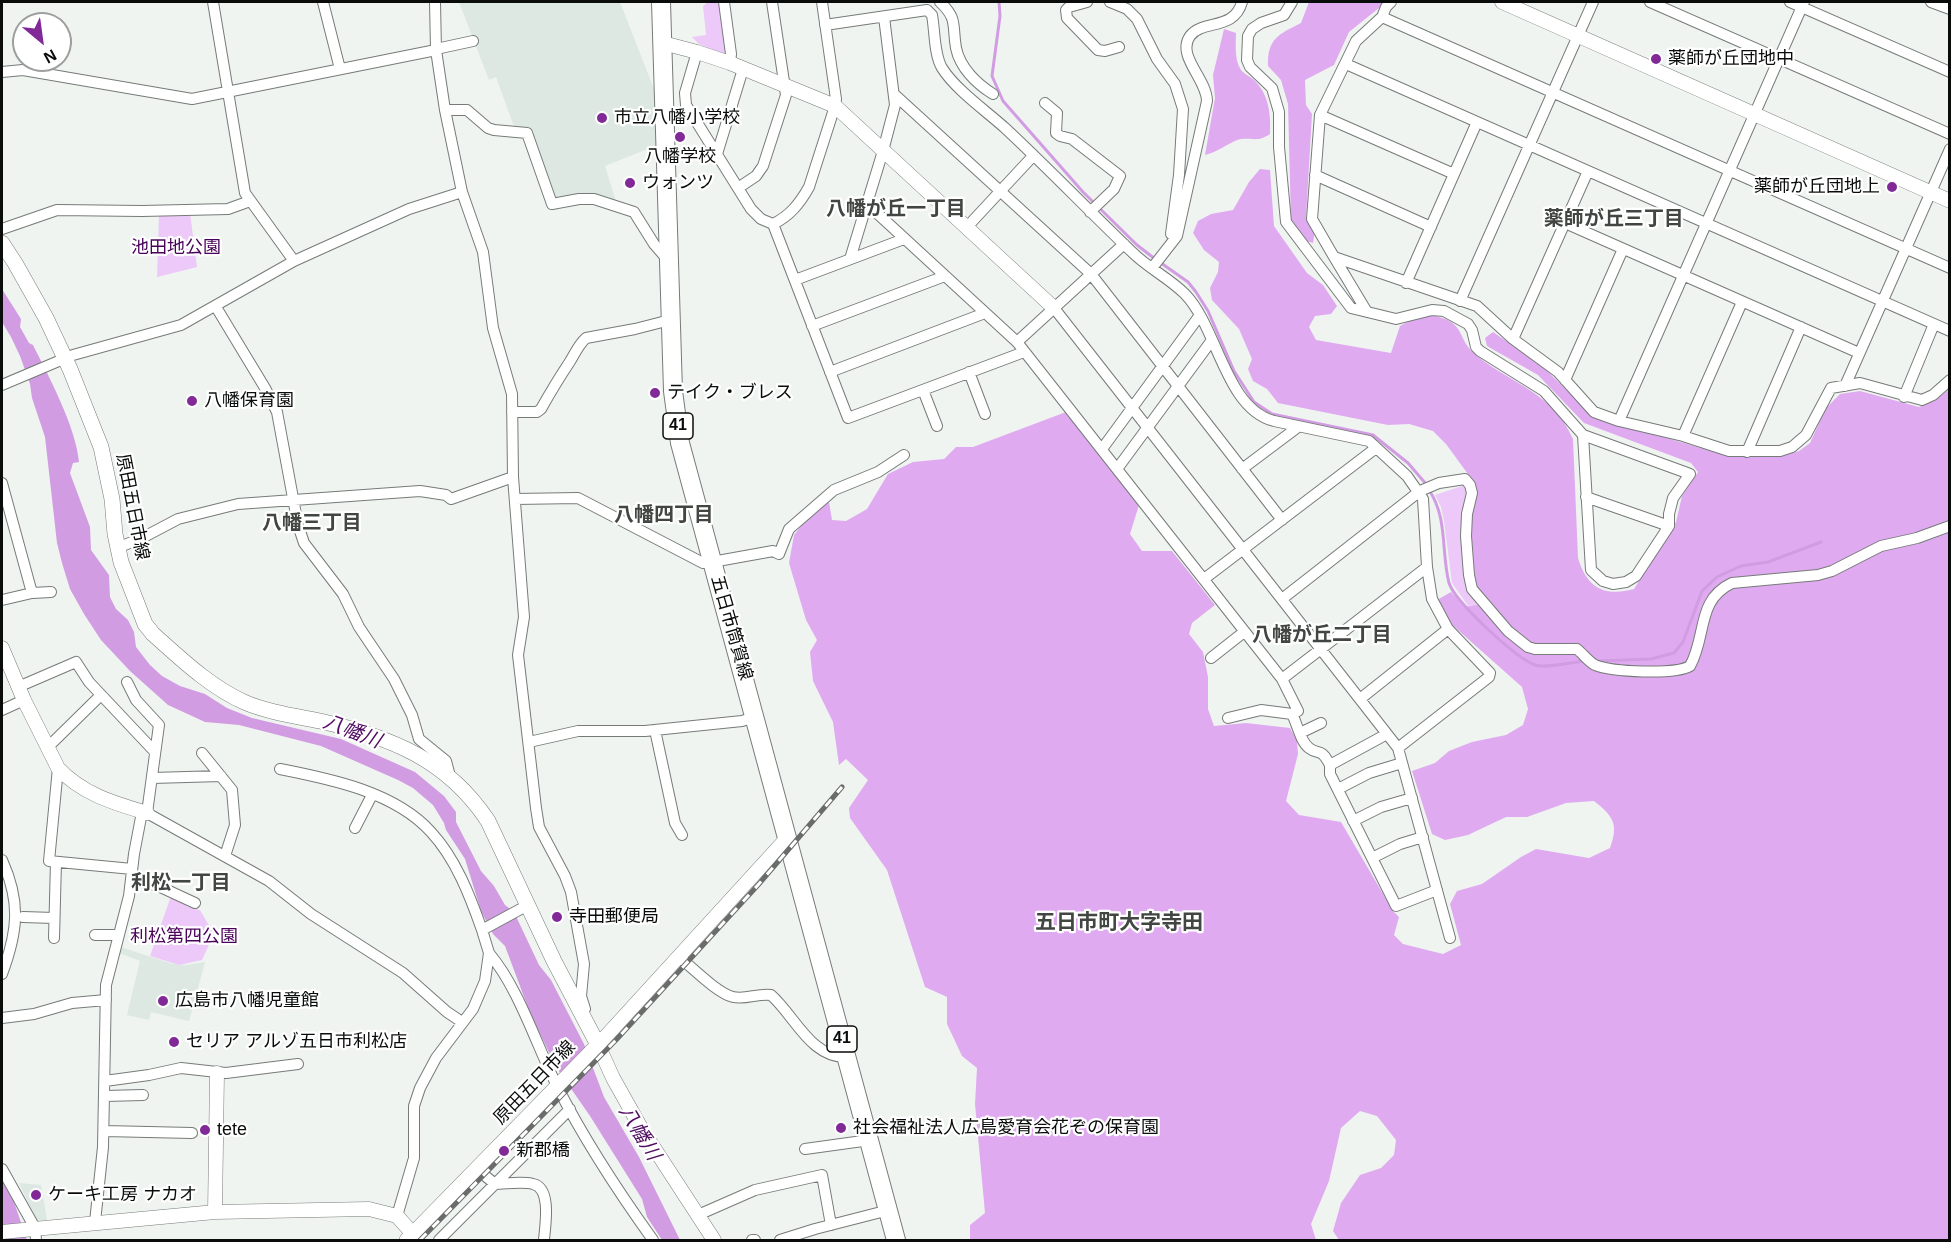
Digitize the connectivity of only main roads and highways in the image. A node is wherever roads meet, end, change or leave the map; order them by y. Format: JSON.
{"nodes":[{"id":1,"x":661,"y":2,"type":"edge"},
{"id":2,"x":2,"y":243,"type":"edge"},
{"id":3,"x":410,"y":1237,"type":"edge"},
{"id":4,"x":897,"y":1240,"type":"edge"}],
"edges":[{"from":1,"to":4,"type":"main road","name":"五日市筒賀線","number":"41"},
{"from":2,"to":3,"type":"main road","name":"原田五日市線"}]}
